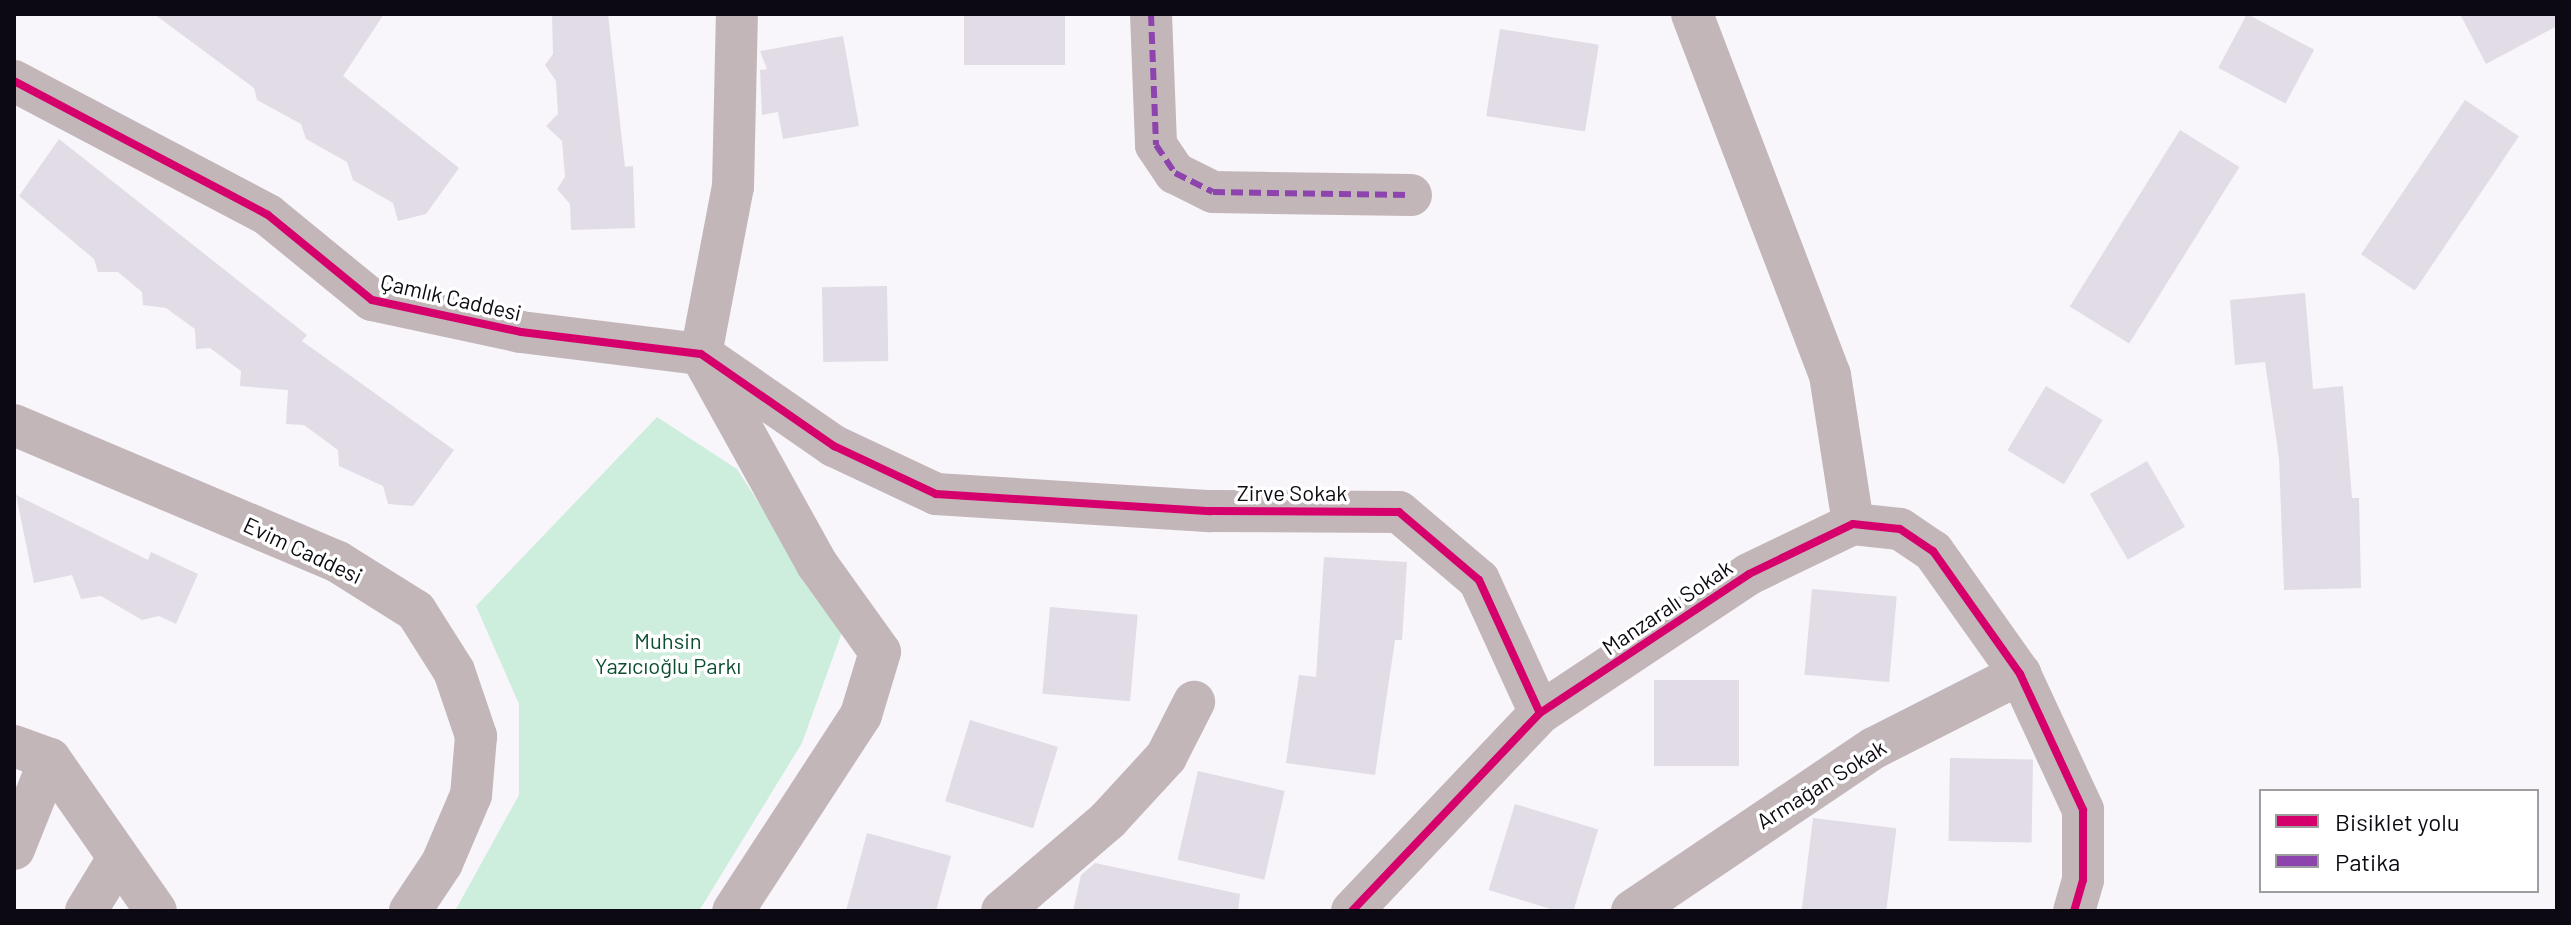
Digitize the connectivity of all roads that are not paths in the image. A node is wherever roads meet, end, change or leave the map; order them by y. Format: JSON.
{"nodes":[{"id":1,"x":737,"y":14,"type":"edge"},
{"id":2,"x":1151,"y":14,"type":"edge"},
{"id":3,"x":1692,"y":14,"type":"edge"},
{"id":4,"x":14,"y":81,"type":"edge"},
{"id":5,"x":1411,"y":195,"type":"dead end"},
{"id":6,"x":701,"y":354,"type":"junction"},
{"id":7,"x":14,"y":425,"type":"edge"},
{"id":8,"x":1853,"y":524,"type":"junction"},
{"id":9,"x":2020,"y":674,"type":"junction"},
{"id":10,"x":1194,"y":702,"type":"dead end"},
{"id":11,"x":1540,"y":713,"type":"junction"},
{"id":12,"x":32,"y":752,"type":"edge"},
{"id":13,"x":14,"y":849,"type":"edge"},
{"id":14,"x":117,"y":860,"type":"junction"},
{"id":15,"x":86,"y":911,"type":"edge"},
{"id":16,"x":156,"y":911,"type":"edge"},
{"id":17,"x":410,"y":911,"type":"edge"},
{"id":18,"x":733,"y":911,"type":"edge"},
{"id":19,"x":1002,"y":911,"type":"edge"},
{"id":20,"x":1352,"y":911,"type":"edge"},
{"id":21,"x":1632,"y":911,"type":"edge"},
{"id":22,"x":2074,"y":911,"type":"edge"}],
"edges":[{"from":1,"to":6,"type":"street"},
{"from":2,"to":5,"type":"street"},
{"from":3,"to":8,"type":"street"},
{"from":4,"to":6,"type":"street","name":"Çamlık Caddesi"},
{"from":6,"to":11,"type":"street","name":"Zirve Sokak"},
{"from":6,"to":18,"type":"street"},
{"from":7,"to":17,"type":"street","name":"Evim Caddesi"},
{"from":8,"to":9,"type":"street"},
{"from":8,"to":11,"type":"street","name":"Manzaralı Sokak"},
{"from":9,"to":21,"type":"street","name":"Armağan Sokak"},
{"from":9,"to":22,"type":"street"},
{"from":10,"to":19,"type":"street"},
{"from":11,"to":20,"type":"street"},
{"from":12,"to":13,"type":"street"},
{"from":12,"to":14,"type":"street"},
{"from":14,"to":15,"type":"street"},
{"from":14,"to":16,"type":"street"}]}
